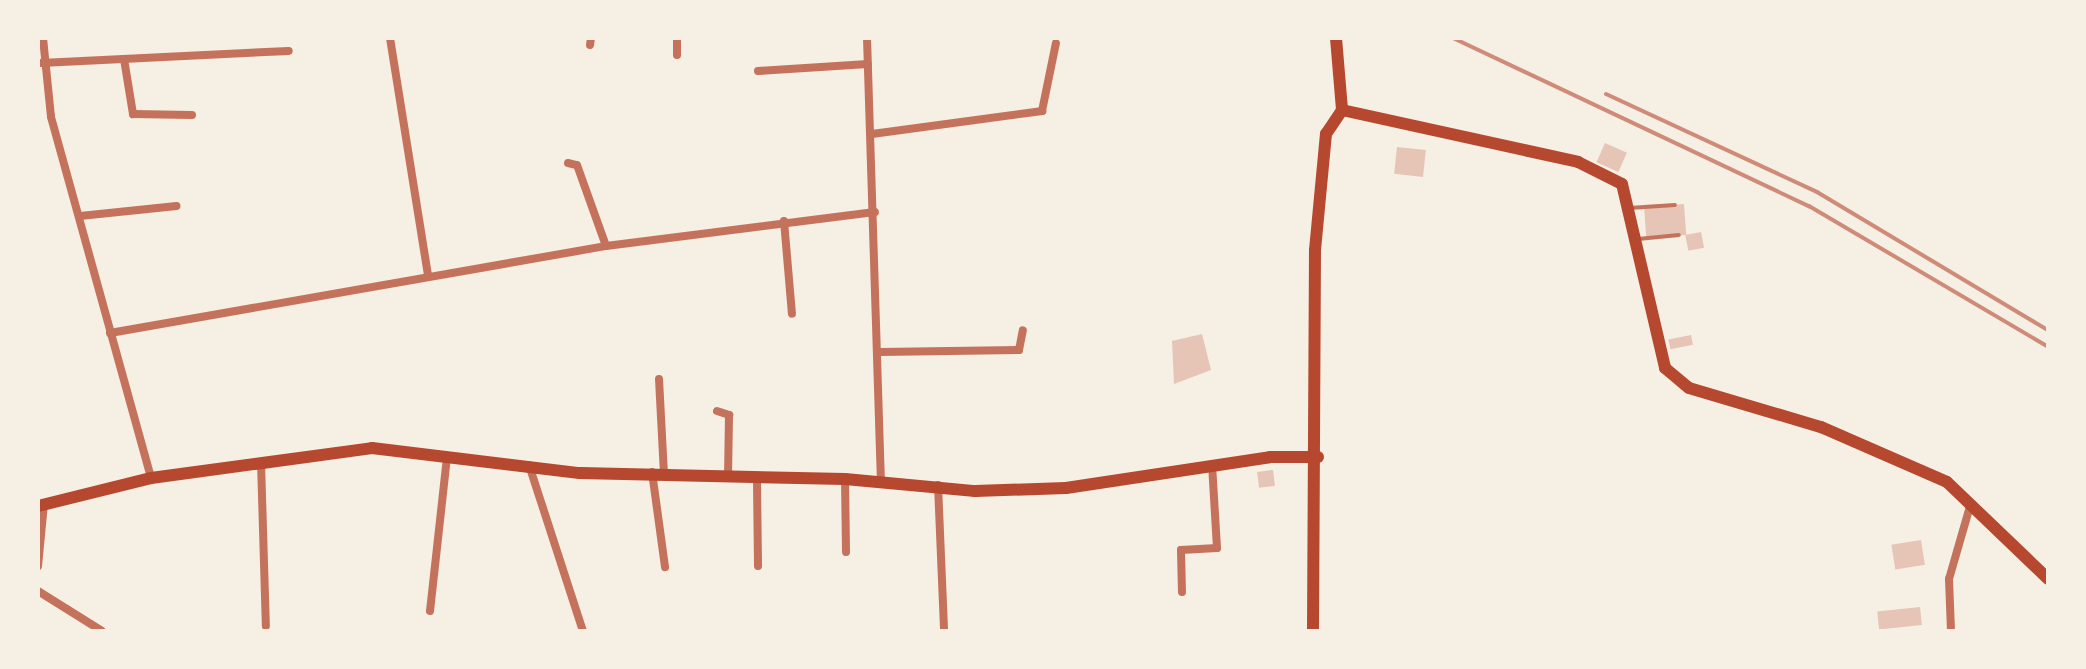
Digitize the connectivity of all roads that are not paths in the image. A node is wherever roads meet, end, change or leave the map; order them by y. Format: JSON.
{"nodes":[{"id":1,"x":43,"y":38,"type":"edge"},
{"id":2,"x":390,"y":38,"type":"edge"},
{"id":3,"x":677,"y":38,"type":"edge"},
{"id":4,"x":867,"y":38,"type":"edge"},
{"id":5,"x":1336,"y":38,"type":"edge"},
{"id":6,"x":1056,"y":43,"type":"dead end"},
{"id":7,"x":289,"y":51,"type":"dead end"},
{"id":8,"x":677,"y":55,"type":"dead end"},
{"id":9,"x":124,"y":59,"type":"junction"},
{"id":10,"x":41,"y":63,"type":"junction"},
{"id":11,"x":868,"y":64,"type":"junction"},
{"id":12,"x":758,"y":71,"type":"dead end"},
{"id":13,"x":1342,"y":110,"type":"junction"},
{"id":14,"x":192,"y":115,"type":"dead end"},
{"id":15,"x":872,"y":134,"type":"junction"},
{"id":16,"x":568,"y":163,"type":"dead end"},
{"id":17,"x":1675,"y":205,"type":"dead end"},
{"id":18,"x":176,"y":206,"type":"dead end"},
{"id":19,"x":1628,"y":209,"type":"junction"},
{"id":20,"x":875,"y":212,"type":"junction"},
{"id":21,"x":80,"y":216,"type":"junction"},
{"id":22,"x":784,"y":221,"type":"junction"},
{"id":23,"x":1679,"y":235,"type":"dead end"},
{"id":24,"x":1635,"y":240,"type":"junction"},
{"id":25,"x":606,"y":246,"type":"junction"},
{"id":26,"x":428,"y":275,"type":"junction"},
{"id":27,"x":792,"y":314,"type":"dead end"},
{"id":28,"x":1023,"y":330,"type":"dead end"},
{"id":29,"x":110,"y":333,"type":"junction"},
{"id":30,"x":880,"y":352,"type":"junction"},
{"id":31,"x":659,"y":379,"type":"dead end"},
{"id":32,"x":717,"y":411,"type":"dead end"},
{"id":33,"x":1318,"y":457,"type":"junction"},
{"id":34,"x":447,"y":458,"type":"junction"},
{"id":35,"x":261,"y":462,"type":"junction"},
{"id":36,"x":529,"y":464,"type":"junction"},
{"id":37,"x":1212,"y":465,"type":"junction"},
{"id":38,"x":658,"y":473,"type":"junction"},
{"id":39,"x":151,"y":478,"type":"junction"},
{"id":40,"x":728,"y":479,"type":"junction"},
{"id":41,"x":845,"y":479,"type":"junction"},
{"id":42,"x":881,"y":481,"type":"junction"},
{"id":43,"x":757,"y":482,"type":"junction"},
{"id":44,"x":938,"y":484,"type":"junction"},
{"id":45,"x":1971,"y":502,"type":"junction"},
{"id":46,"x":41,"y":505,"type":"edge"},
{"id":47,"x":846,"y":552,"type":"dead end"},
{"id":48,"x":38,"y":566,"type":"edge"},
{"id":49,"x":758,"y":566,"type":"dead end"},
{"id":50,"x":665,"y":567,"type":"dead end"},
{"id":51,"x":2048,"y":579,"type":"edge"},
{"id":52,"x":38,"y":591,"type":"edge"},
{"id":53,"x":1182,"y":592,"type":"dead end"},
{"id":54,"x":430,"y":611,"type":"dead end"},
{"id":55,"x":266,"y":626,"type":"dead end"},
{"id":56,"x":102,"y":631,"type":"edge"},
{"id":57,"x":583,"y":631,"type":"edge"},
{"id":58,"x":944,"y":631,"type":"edge"},
{"id":59,"x":1313,"y":631,"type":"edge"},
{"id":60,"x":1951,"y":631,"type":"edge"}],
"edges":[{"from":1,"to":10,"type":"street"},
{"from":2,"to":26,"type":"street"},
{"from":3,"to":8,"type":"street"},
{"from":4,"to":11,"type":"street"},
{"from":5,"to":13,"type":"main road"},
{"from":6,"to":15,"type":"street"},
{"from":7,"to":9,"type":"street"},
{"from":9,"to":10,"type":"street"},
{"from":9,"to":14,"type":"street"},
{"from":10,"to":21,"type":"street"},
{"from":11,"to":12,"type":"street"},
{"from":11,"to":15,"type":"street"},
{"from":13,"to":19,"type":"main road"},
{"from":13,"to":33,"type":"main road"},
{"from":15,"to":20,"type":"street"},
{"from":16,"to":25,"type":"street"},
{"from":17,"to":19,"type":"lane"},
{"from":18,"to":21,"type":"street"},
{"from":19,"to":24,"type":"main road"},
{"from":20,"to":22,"type":"street"},
{"from":20,"to":30,"type":"street"},
{"from":21,"to":29,"type":"street"},
{"from":22,"to":25,"type":"street"},
{"from":22,"to":27,"type":"street"},
{"from":23,"to":24,"type":"lane"},
{"from":24,"to":45,"type":"main road"},
{"from":25,"to":26,"type":"street"},
{"from":26,"to":29,"type":"street"},
{"from":28,"to":30,"type":"street"},
{"from":29,"to":39,"type":"street"},
{"from":30,"to":42,"type":"street"},
{"from":31,"to":38,"type":"street"},
{"from":32,"to":40,"type":"street"},
{"from":33,"to":37,"type":"main road"},
{"from":33,"to":59,"type":"main road"},
{"from":34,"to":35,"type":"main road"},
{"from":34,"to":36,"type":"main road"},
{"from":34,"to":54,"type":"street"},
{"from":35,"to":39,"type":"main road"},
{"from":35,"to":55,"type":"street"},
{"from":36,"to":38,"type":"main road"},
{"from":36,"to":57,"type":"street"},
{"from":37,"to":44,"type":"main road"},
{"from":37,"to":53,"type":"street"},
{"from":38,"to":40,"type":"main road"},
{"from":38,"to":50,"type":"street"},
{"from":39,"to":46,"type":"main road"},
{"from":40,"to":43,"type":"main road"},
{"from":41,"to":42,"type":"main road"},
{"from":41,"to":43,"type":"main road"},
{"from":41,"to":47,"type":"street"},
{"from":42,"to":44,"type":"main road"},
{"from":43,"to":49,"type":"street"},
{"from":44,"to":58,"type":"street"},
{"from":45,"to":51,"type":"main road"},
{"from":45,"to":60,"type":"street"},
{"from":46,"to":48,"type":"street"},
{"from":52,"to":56,"type":"street"}]}
